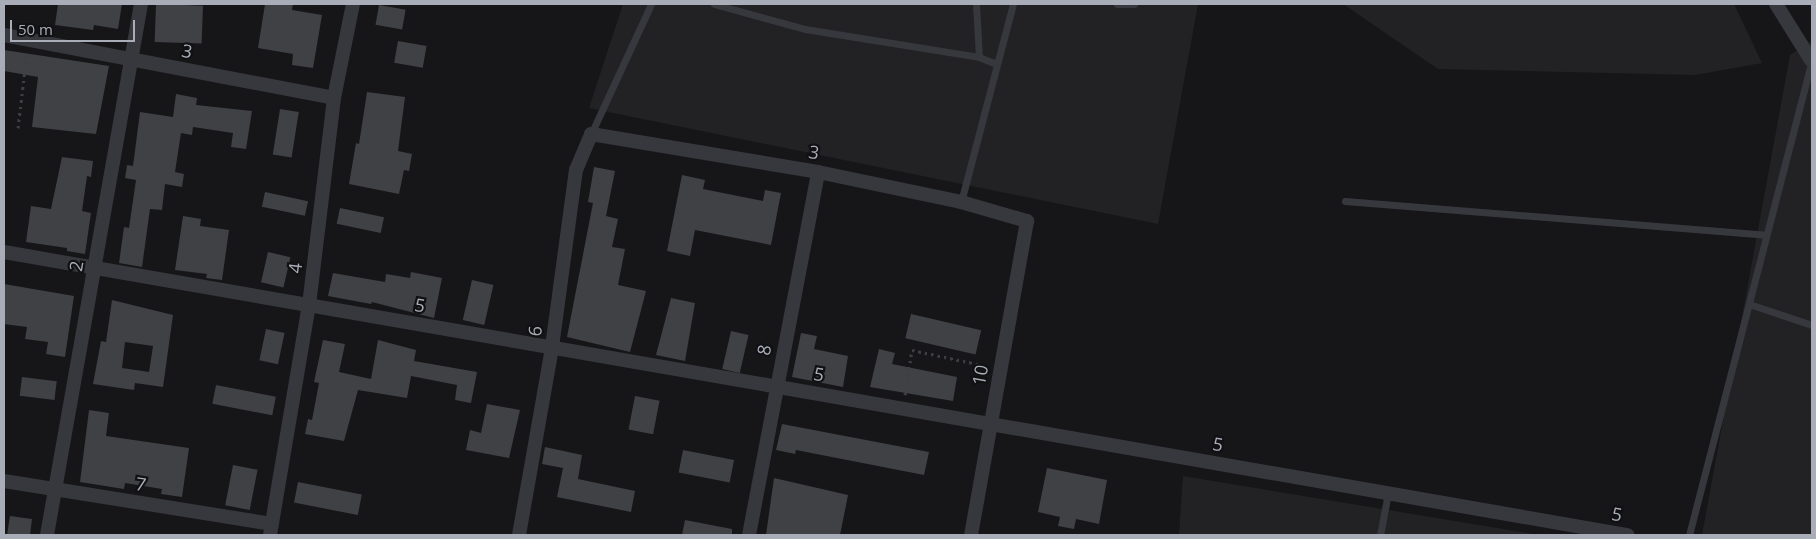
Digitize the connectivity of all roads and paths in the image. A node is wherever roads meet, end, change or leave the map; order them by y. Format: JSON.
{"nodes":[{"id":1,"x":141,"y":4,"type":"edge"},
{"id":2,"x":353,"y":4,"type":"edge"},
{"id":3,"x":651,"y":4,"type":"edge"},
{"id":4,"x":714,"y":4,"type":"edge"},
{"id":5,"x":976,"y":4,"type":"edge"},
{"id":6,"x":1013,"y":4,"type":"edge"},
{"id":7,"x":1117,"y":4,"type":"edge"},
{"id":8,"x":1134,"y":4,"type":"edge"},
{"id":9,"x":1776,"y":4,"type":"edge"},
{"id":10,"x":4,"y":35,"type":"edge"},
{"id":11,"x":28,"y":40,"type":"junction"},
{"id":12,"x":979,"y":57,"type":"junction"},
{"id":13,"x":132,"y":60,"type":"junction"},
{"id":14,"x":1812,"y":60,"type":"edge"},
{"id":15,"x":996,"y":64,"type":"junction"},
{"id":16,"x":334,"y":98,"type":"junction"},
{"id":17,"x":18,"y":128,"type":"dead end"},
{"id":18,"x":591,"y":134,"type":"junction"},
{"id":19,"x":818,"y":172,"type":"junction"},
{"id":20,"x":1345,"y":201,"type":"dead end"},
{"id":21,"x":961,"y":202,"type":"junction"},
{"id":22,"x":1027,"y":221,"type":"joint"},
{"id":23,"x":1766,"y":235,"type":"junction"},
{"id":24,"x":4,"y":252,"type":"edge"},
{"id":25,"x":95,"y":268,"type":"junction"},
{"id":26,"x":310,"y":304,"type":"junction"},
{"id":27,"x":1749,"y":304,"type":"junction"},
{"id":28,"x":1812,"y":325,"type":"edge"},
{"id":29,"x":552,"y":347,"type":"junction"},
{"id":30,"x":1000,"y":369,"type":"junction"},
{"id":31,"x":776,"y":386,"type":"junction"},
{"id":32,"x":902,"y":408,"type":"junction"},
{"id":33,"x":991,"y":423,"type":"junction"},
{"id":34,"x":4,"y":481,"type":"edge"},
{"id":35,"x":55,"y":490,"type":"junction"},
{"id":36,"x":1388,"y":493,"type":"junction"},
{"id":37,"x":271,"y":530,"type":"edge"},
{"id":38,"x":47,"y":535,"type":"edge"},
{"id":39,"x":519,"y":535,"type":"edge"},
{"id":40,"x":749,"y":535,"type":"edge"},
{"id":41,"x":971,"y":535,"type":"edge"},
{"id":42,"x":1380,"y":535,"type":"edge"},
{"id":43,"x":1628,"y":535,"type":"edge"},
{"id":44,"x":1689,"y":535,"type":"edge"}],
"edges":[{"from":1,"to":13,"type":"street","name":"2"},
{"from":2,"to":16,"type":"street","name":"4"},
{"from":3,"to":18,"type":"lane"},
{"from":4,"to":12,"type":"lane"},
{"from":5,"to":12,"type":"lane"},
{"from":6,"to":15,"type":"lane"},
{"from":7,"to":8,"type":"lane"},
{"from":9,"to":14,"type":"street"},
{"from":10,"to":11,"type":"street","name":"3"},
{"from":11,"to":13,"type":"street","name":"3"},
{"from":11,"to":17,"type":"path"},
{"from":12,"to":15,"type":"lane"},
{"from":13,"to":16,"type":"street","name":"3"},
{"from":13,"to":25,"type":"street","name":"2"},
{"from":14,"to":23,"type":"lane"},
{"from":15,"to":21,"type":"lane"},
{"from":16,"to":26,"type":"street","name":"4"},
{"from":18,"to":19,"type":"street","name":"3"},
{"from":18,"to":29,"type":"street","name":"6"},
{"from":19,"to":21,"type":"street","name":"3"},
{"from":19,"to":31,"type":"street","name":"8"},
{"from":20,"to":23,"type":"lane"},
{"from":21,"to":22,"type":"street","name":"3"},
{"from":22,"to":30,"type":"street","name":"10"},
{"from":23,"to":27,"type":"lane"},
{"from":24,"to":25,"type":"street","name":"5"},
{"from":25,"to":26,"type":"street","name":"5"},
{"from":25,"to":35,"type":"street","name":"2"},
{"from":26,"to":29,"type":"street","name":"5"},
{"from":26,"to":37,"type":"street","name":"4"},
{"from":27,"to":28,"type":"lane"},
{"from":27,"to":44,"type":"lane"},
{"from":29,"to":31,"type":"street","name":"5"},
{"from":29,"to":39,"type":"street","name":"6"},
{"from":30,"to":32,"type":"path"},
{"from":30,"to":33,"type":"street","name":"10"},
{"from":31,"to":32,"type":"street","name":"5"},
{"from":31,"to":40,"type":"street","name":"8"},
{"from":32,"to":33,"type":"street","name":"5"},
{"from":33,"to":36,"type":"street","name":"5"},
{"from":33,"to":41,"type":"street","name":"10"},
{"from":34,"to":35,"type":"street","name":"7"},
{"from":35,"to":37,"type":"street","name":"7"},
{"from":35,"to":38,"type":"street","name":"2"},
{"from":36,"to":42,"type":"lane"},
{"from":36,"to":43,"type":"street","name":"5"}]}
